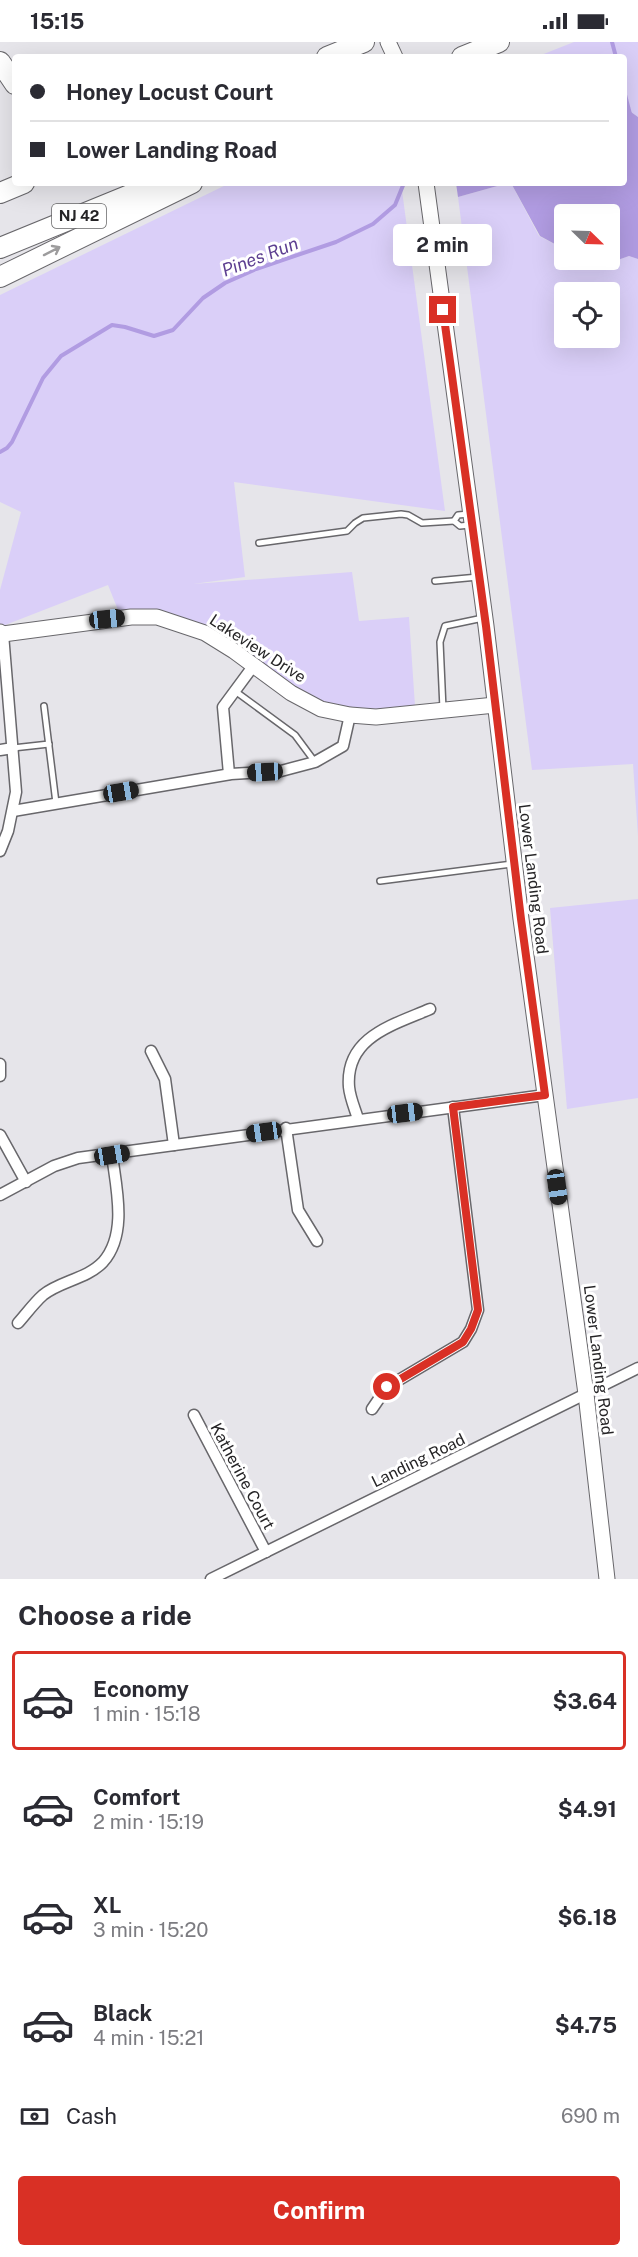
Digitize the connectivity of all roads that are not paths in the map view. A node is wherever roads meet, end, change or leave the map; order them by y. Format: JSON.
{"nodes":[{"id":1,"x":364,"y":42,"type":"edge"},
{"id":2,"x":499,"y":42,"type":"edge"},
{"id":3,"x":334,"y":54,"type":"edge"},
{"id":4,"x":469,"y":54,"type":"edge"},
{"id":5,"x":0,"y":62,"type":"edge"},
{"id":6,"x":12,"y":80,"type":"edge"},
{"id":7,"x":17,"y":186,"type":"edge"},
{"id":8,"x":152,"y":186,"type":"edge"},
{"id":9,"x":186,"y":186,"type":"edge"},
{"id":10,"x":426,"y":186,"type":"edge"},
{"id":11,"x":0,"y":193,"type":"edge"},
{"id":12,"x":0,"y":248,"type":"edge"},
{"id":13,"x":0,"y":277,"type":"edge"},
{"id":14,"x":471,"y":519,"type":"junction"},
{"id":15,"x":454,"y":521,"type":"junction"},
{"id":16,"x":260,"y":543,"type":"dead end"},
{"id":17,"x":479,"y":577,"type":"junction"},
{"id":18,"x":435,"y":581,"type":"dead end"},
{"id":19,"x":485,"y":618,"type":"junction"},
{"id":20,"x":2,"y":633,"type":"edge"},
{"id":21,"x":254,"y":665,"type":"junction"},
{"id":22,"x":235,"y":691,"type":"junction"},
{"id":23,"x":495,"y":705,"type":"junction"},
{"id":24,"x":44,"y":706,"type":"dead end"},
{"id":25,"x":443,"y":711,"type":"junction"},
{"id":26,"x":350,"y":715,"type":"junction"},
{"id":27,"x":49,"y":744,"type":"junction"},
{"id":28,"x":13,"y":748,"type":"junction"},
{"id":29,"x":0,"y":750,"type":"edge"},
{"id":30,"x":315,"y":762,"type":"junction"},
{"id":31,"x":229,"y":774,"type":"junction"},
{"id":32,"x":56,"y":803,"type":"junction"},
{"id":33,"x":13,"y":811,"type":"junction"},
{"id":34,"x":0,"y":851,"type":"edge"},
{"id":35,"x":514,"y":864,"type":"junction"},
{"id":36,"x":380,"y":882,"type":"dead end"},
{"id":37,"x":430,"y":1009,"type":"dead end"},
{"id":38,"x":151,"y":1052,"type":"dead end"},
{"id":39,"x":0,"y":1064,"type":"edge"},
{"id":40,"x":0,"y":1076,"type":"edge"},
{"id":41,"x":545,"y":1095,"type":"junction"},
{"id":42,"x":453,"y":1107,"type":"junction"},
{"id":43,"x":358,"y":1119,"type":"junction"},
{"id":44,"x":286,"y":1128,"type":"junction"},
{"id":45,"x":0,"y":1135,"type":"edge"},
{"id":46,"x":174,"y":1145,"type":"junction"},
{"id":47,"x":112,"y":1155,"type":"junction"},
{"id":48,"x":26,"y":1182,"type":"junction"},
{"id":49,"x":0,"y":1195,"type":"edge"},
{"id":50,"x":317,"y":1241,"type":"dead end"},
{"id":51,"x":18,"y":1323,"type":"dead end"},
{"id":52,"x":638,"y":1368,"type":"edge"},
{"id":53,"x":586,"y":1394,"type":"junction"},
{"id":54,"x":372,"y":1409,"type":"dead end"},
{"id":55,"x":194,"y":1415,"type":"dead end"},
{"id":56,"x":266,"y":1552,"type":"junction"},
{"id":57,"x":211,"y":1579,"type":"edge"},
{"id":58,"x":607,"y":1579,"type":"edge"}],
"edges":[{"from":1,"to":3,"type":"highway"},
{"from":2,"to":4,"type":"highway"},
{"from":5,"to":6,"type":"highway"},
{"from":7,"to":11,"type":"highway"},
{"from":8,"to":12,"type":"highway","number":"NJ 42"},
{"from":13,"to":9,"type":"highway","one_way":true},
{"from":10,"to":14,"type":"main road","name":"Lower Landing Road"},
{"from":14,"to":15,"type":"lane"},
{"from":14,"to":15,"type":"lane"},
{"from":14,"to":17,"type":"main road","name":"Lower Landing Road"},
{"from":15,"to":16,"type":"lane"},
{"from":17,"to":18,"type":"lane"},
{"from":17,"to":19,"type":"main road","name":"Lower Landing Road"},
{"from":19,"to":23,"type":"main road","name":"Lower Landing Road"},
{"from":19,"to":25,"type":"lane"},
{"from":20,"to":21,"type":"main road","name":"Lakeview Drive"},
{"from":20,"to":28,"type":"street"},
{"from":21,"to":22,"type":"street"},
{"from":21,"to":26,"type":"main road","name":"Lakeview Drive"},
{"from":22,"to":30,"type":"lane"},
{"from":22,"to":31,"type":"street"},
{"from":23,"to":25,"type":"main road","name":"Lakeview Drive"},
{"from":23,"to":35,"type":"main road","name":"Lower Landing Road"},
{"from":24,"to":27,"type":"lane"},
{"from":25,"to":26,"type":"main road","name":"Lakeview Drive"},
{"from":26,"to":30,"type":"street"},
{"from":27,"to":28,"type":"lane"},
{"from":27,"to":32,"type":"lane"},
{"from":28,"to":29,"type":"street"},
{"from":28,"to":33,"type":"street"},
{"from":30,"to":31,"type":"street"},
{"from":31,"to":32,"type":"street"},
{"from":32,"to":33,"type":"street"},
{"from":33,"to":34,"type":"street"},
{"from":35,"to":36,"type":"lane"},
{"from":35,"to":41,"type":"main road","name":"Lower Landing Road"},
{"from":37,"to":43,"type":"street"},
{"from":38,"to":46,"type":"street"},
{"from":39,"to":40,"type":"street"},
{"from":41,"to":42,"type":"street"},
{"from":41,"to":53,"type":"main road","name":"Lower Landing Road"},
{"from":42,"to":43,"type":"street"},
{"from":42,"to":54,"type":"street"},
{"from":43,"to":44,"type":"street"},
{"from":44,"to":46,"type":"street"},
{"from":44,"to":50,"type":"street"},
{"from":45,"to":48,"type":"street"},
{"from":46,"to":47,"type":"street"},
{"from":47,"to":48,"type":"street"},
{"from":47,"to":51,"type":"street"},
{"from":48,"to":49,"type":"street"},
{"from":52,"to":53,"type":"street","name":"Landing Road"},
{"from":53,"to":56,"type":"street","name":"Landing Road"},
{"from":53,"to":58,"type":"main road","name":"Lower Landing Road"},
{"from":55,"to":56,"type":"street","name":"Katherine Court"},
{"from":56,"to":57,"type":"street","name":"Landing Road"}]}
